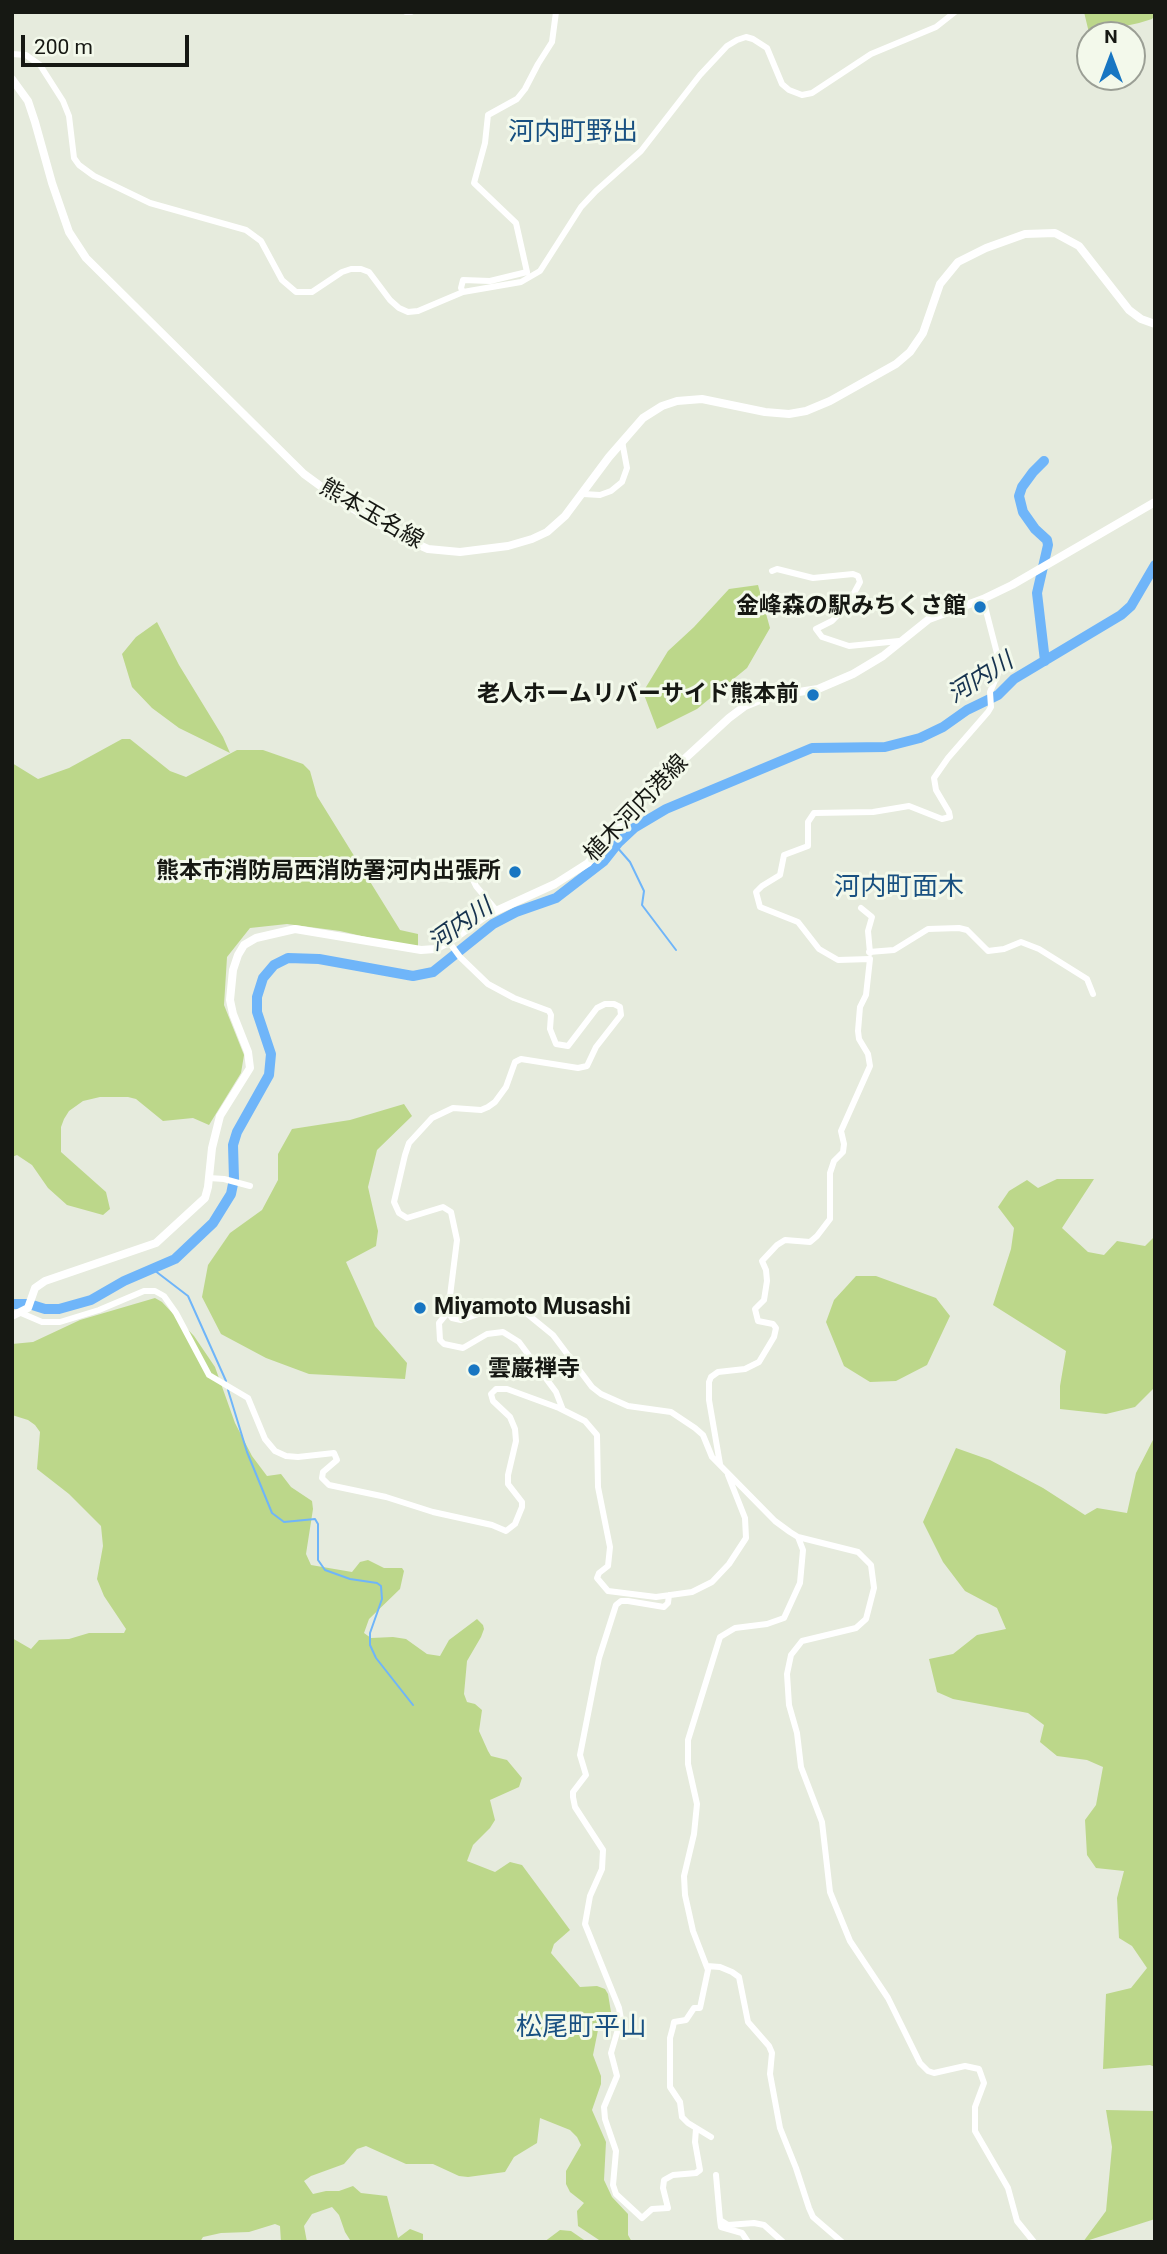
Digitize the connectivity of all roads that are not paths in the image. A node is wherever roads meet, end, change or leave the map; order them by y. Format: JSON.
{"nodes":[{"id":1,"x":556,"y":12,"type":"edge"},
{"id":2,"x":955,"y":12,"type":"edge"},
{"id":3,"x":12,"y":54,"type":"edge"},
{"id":4,"x":12,"y":79,"type":"edge"},
{"id":5,"x":463,"y":292,"type":"junction"},
{"id":6,"x":1155,"y":324,"type":"edge"},
{"id":7,"x":622,"y":441,"type":"junction"},
{"id":8,"x":583,"y":494,"type":"junction"},
{"id":9,"x":1155,"y":502,"type":"edge"},
{"id":10,"x":772,"y":571,"type":"dead end"},
{"id":11,"x":983,"y":599,"type":"junction"},
{"id":12,"x":899,"y":641,"type":"junction"},
{"id":13,"x":465,"y":864,"type":"dead end"},
{"id":14,"x":861,"y":908,"type":"dead end"},
{"id":15,"x":496,"y":910,"type":"junction"},
{"id":16,"x":451,"y":944,"type":"junction"},
{"id":17,"x":870,"y":955,"type":"junction"},
{"id":18,"x":1093,"y":994,"type":"dead end"},
{"id":19,"x":209,"y":1178,"type":"junction"},
{"id":20,"x":250,"y":1186,"type":"dead end"},
{"id":21,"x":20,"y":1312,"type":"edge"},
{"id":22,"x":448,"y":1312,"type":"junction"},
{"id":23,"x":563,"y":1410,"type":"junction"},
{"id":24,"x":723,"y":1468,"type":"junction"},
{"id":25,"x":798,"y":1537,"type":"junction"},
{"id":26,"x":668,"y":1595,"type":"junction"},
{"id":27,"x":707,"y":1966,"type":"junction"},
{"id":28,"x":696,"y":2129,"type":"junction"},
{"id":29,"x":711,"y":2137,"type":"dead end"},
{"id":30,"x":716,"y":2175,"type":"dead end"},
{"id":31,"x":720,"y":2220,"type":"junction"},
{"id":32,"x":748,"y":2242,"type":"edge"},
{"id":33,"x":783,"y":2242,"type":"edge"},
{"id":34,"x":842,"y":2242,"type":"edge"},
{"id":35,"x":1034,"y":2242,"type":"edge"}],
"edges":[{"from":1,"to":5,"type":"street"},
{"from":2,"to":5,"type":"street"},
{"from":3,"to":5,"type":"street"},
{"from":4,"to":8,"type":"main road","name":"熊本玉名線"},
{"from":6,"to":7,"type":"main road","name":"熊本玉名線"},
{"from":7,"to":8,"type":"main road","name":"熊本玉名線"},
{"from":7,"to":8,"type":"street"},
{"from":9,"to":11,"type":"main road","name":"植木河内港線"},
{"from":10,"to":12,"type":"street"},
{"from":11,"to":12,"type":"main road","name":"植木河内港線"},
{"from":11,"to":17,"type":"street"},
{"from":12,"to":15,"type":"main road","name":"植木河内港線"},
{"from":13,"to":15,"type":"street"},
{"from":14,"to":17,"type":"street"},
{"from":15,"to":16,"type":"main road","name":"植木河内港線"},
{"from":16,"to":19,"type":"main road","name":"植木河内港線"},
{"from":16,"to":22,"type":"street"},
{"from":17,"to":18,"type":"street"},
{"from":17,"to":24,"type":"street"},
{"from":19,"to":20,"type":"street"},
{"from":19,"to":21,"type":"main road","name":"植木河内港線"},
{"from":21,"to":23,"type":"street"},
{"from":22,"to":23,"type":"street"},
{"from":22,"to":24,"type":"street"},
{"from":23,"to":26,"type":"street"},
{"from":24,"to":25,"type":"street"},
{"from":24,"to":26,"type":"street"},
{"from":25,"to":27,"type":"street"},
{"from":25,"to":35,"type":"street"},
{"from":26,"to":28,"type":"street"},
{"from":27,"to":28,"type":"street"},
{"from":27,"to":34,"type":"street"},
{"from":28,"to":29,"type":"street"},
{"from":30,"to":31,"type":"street"},
{"from":31,"to":32,"type":"street"},
{"from":31,"to":33,"type":"street"}]}
